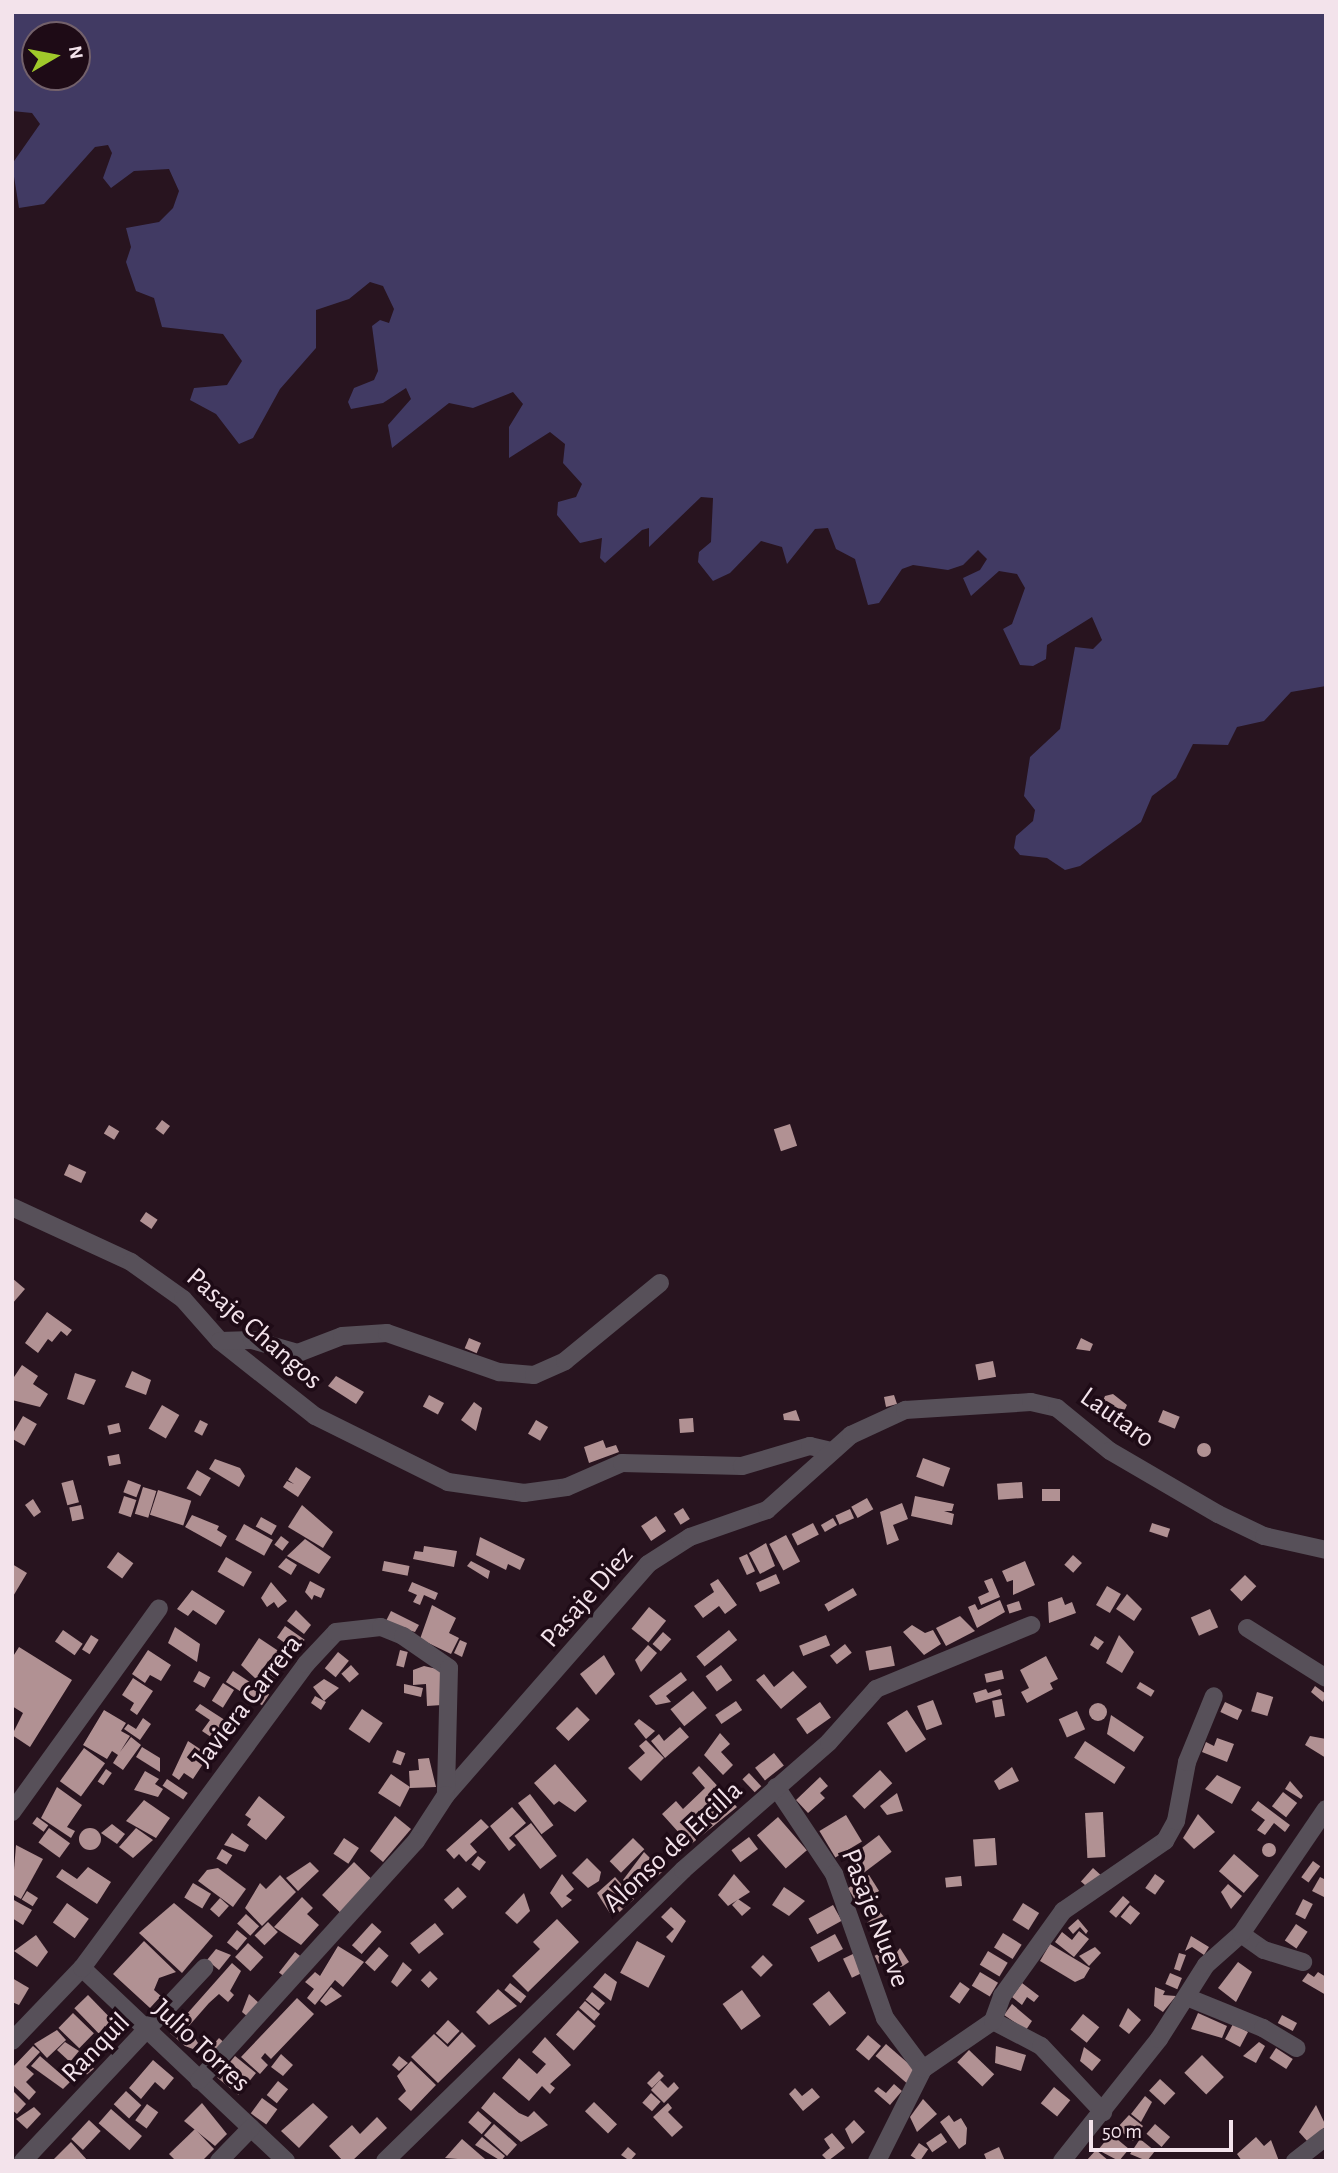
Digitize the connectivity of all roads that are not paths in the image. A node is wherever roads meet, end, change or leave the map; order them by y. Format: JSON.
{"nodes":[{"id":1,"x":12,"y":1207,"type":"edge"},
{"id":2,"x":660,"y":1283,"type":"dead end"},
{"id":3,"x":219,"y":1341,"type":"junction"},
{"id":4,"x":831,"y":1451,"type":"junction"},
{"id":5,"x":1326,"y":1550,"type":"edge"},
{"id":6,"x":159,"y":1608,"type":"dead end"},
{"id":7,"x":1031,"y":1625,"type":"dead end"},
{"id":8,"x":1247,"y":1628,"type":"dead end"},
{"id":9,"x":1326,"y":1678,"type":"edge"},
{"id":10,"x":1214,"y":1696,"type":"dead end"},
{"id":11,"x":776,"y":1787,"type":"junction"},
{"id":12,"x":446,"y":1795,"type":"junction"},
{"id":13,"x":1326,"y":1809,"type":"edge"},
{"id":14,"x":12,"y":1812,"type":"edge"},
{"id":15,"x":1241,"y":1934,"type":"junction"},
{"id":16,"x":1303,"y":1962,"type":"dead end"},
{"id":17,"x":82,"y":1968,"type":"junction"},
{"id":18,"x":204,"y":1968,"type":"dead end"},
{"id":19,"x":1189,"y":1998,"type":"junction"},
{"id":20,"x":993,"y":2021,"type":"junction"},
{"id":21,"x":148,"y":2032,"type":"junction"},
{"id":22,"x":12,"y":2041,"type":"edge"},
{"id":23,"x":1296,"y":2048,"type":"dead end"},
{"id":24,"x":923,"y":2068,"type":"junction"},
{"id":25,"x":199,"y":2080,"type":"junction"},
{"id":26,"x":1102,"y":2112,"type":"junction"},
{"id":27,"x":251,"y":2129,"type":"junction"},
{"id":28,"x":1326,"y":2137,"type":"edge"},
{"id":29,"x":23,"y":2161,"type":"edge"},
{"id":30,"x":219,"y":2161,"type":"edge"},
{"id":31,"x":286,"y":2161,"type":"edge"},
{"id":32,"x":384,"y":2161,"type":"edge"},
{"id":33,"x":877,"y":2161,"type":"edge"},
{"id":34,"x":1062,"y":2161,"type":"edge"},
{"id":35,"x":1295,"y":2161,"type":"edge"}],
"edges":[{"from":1,"to":3,"type":"street","name":"Pasaje Changos"},
{"from":2,"to":3,"type":"street"},
{"from":3,"to":4,"type":"street","name":"Pasaje Changos"},
{"from":4,"to":5,"type":"street","name":"Lautaro"},
{"from":4,"to":12,"type":"street","name":"Pasaje Diez"},
{"from":6,"to":14,"type":"street"},
{"from":7,"to":11,"type":"street","name":"Alonso de Ercilla"},
{"from":8,"to":9,"type":"street"},
{"from":10,"to":20,"type":"street"},
{"from":11,"to":24,"type":"street","name":"Pasaje Nueve"},
{"from":11,"to":32,"type":"street","name":"Alonso de Ercilla"},
{"from":12,"to":17,"type":"street","name":"Javiera Carrera"},
{"from":12,"to":25,"type":"street"},
{"from":13,"to":15,"type":"street"},
{"from":15,"to":16,"type":"street"},
{"from":15,"to":19,"type":"street"},
{"from":17,"to":21,"type":"street","name":"Julio Torres"},
{"from":17,"to":22,"type":"street","name":"Javiera Carrera"},
{"from":18,"to":21,"type":"street","name":"Ranquil"},
{"from":19,"to":23,"type":"street"},
{"from":19,"to":26,"type":"street"},
{"from":20,"to":24,"type":"street"},
{"from":20,"to":26,"type":"street"},
{"from":21,"to":25,"type":"street","name":"Julio Torres"},
{"from":21,"to":29,"type":"street","name":"Ranquil"},
{"from":24,"to":33,"type":"street"},
{"from":25,"to":27,"type":"street","name":"Julio Torres"},
{"from":26,"to":34,"type":"street"},
{"from":27,"to":30,"type":"street"},
{"from":27,"to":31,"type":"street","name":"Julio Torres"},
{"from":28,"to":35,"type":"street"}]}
